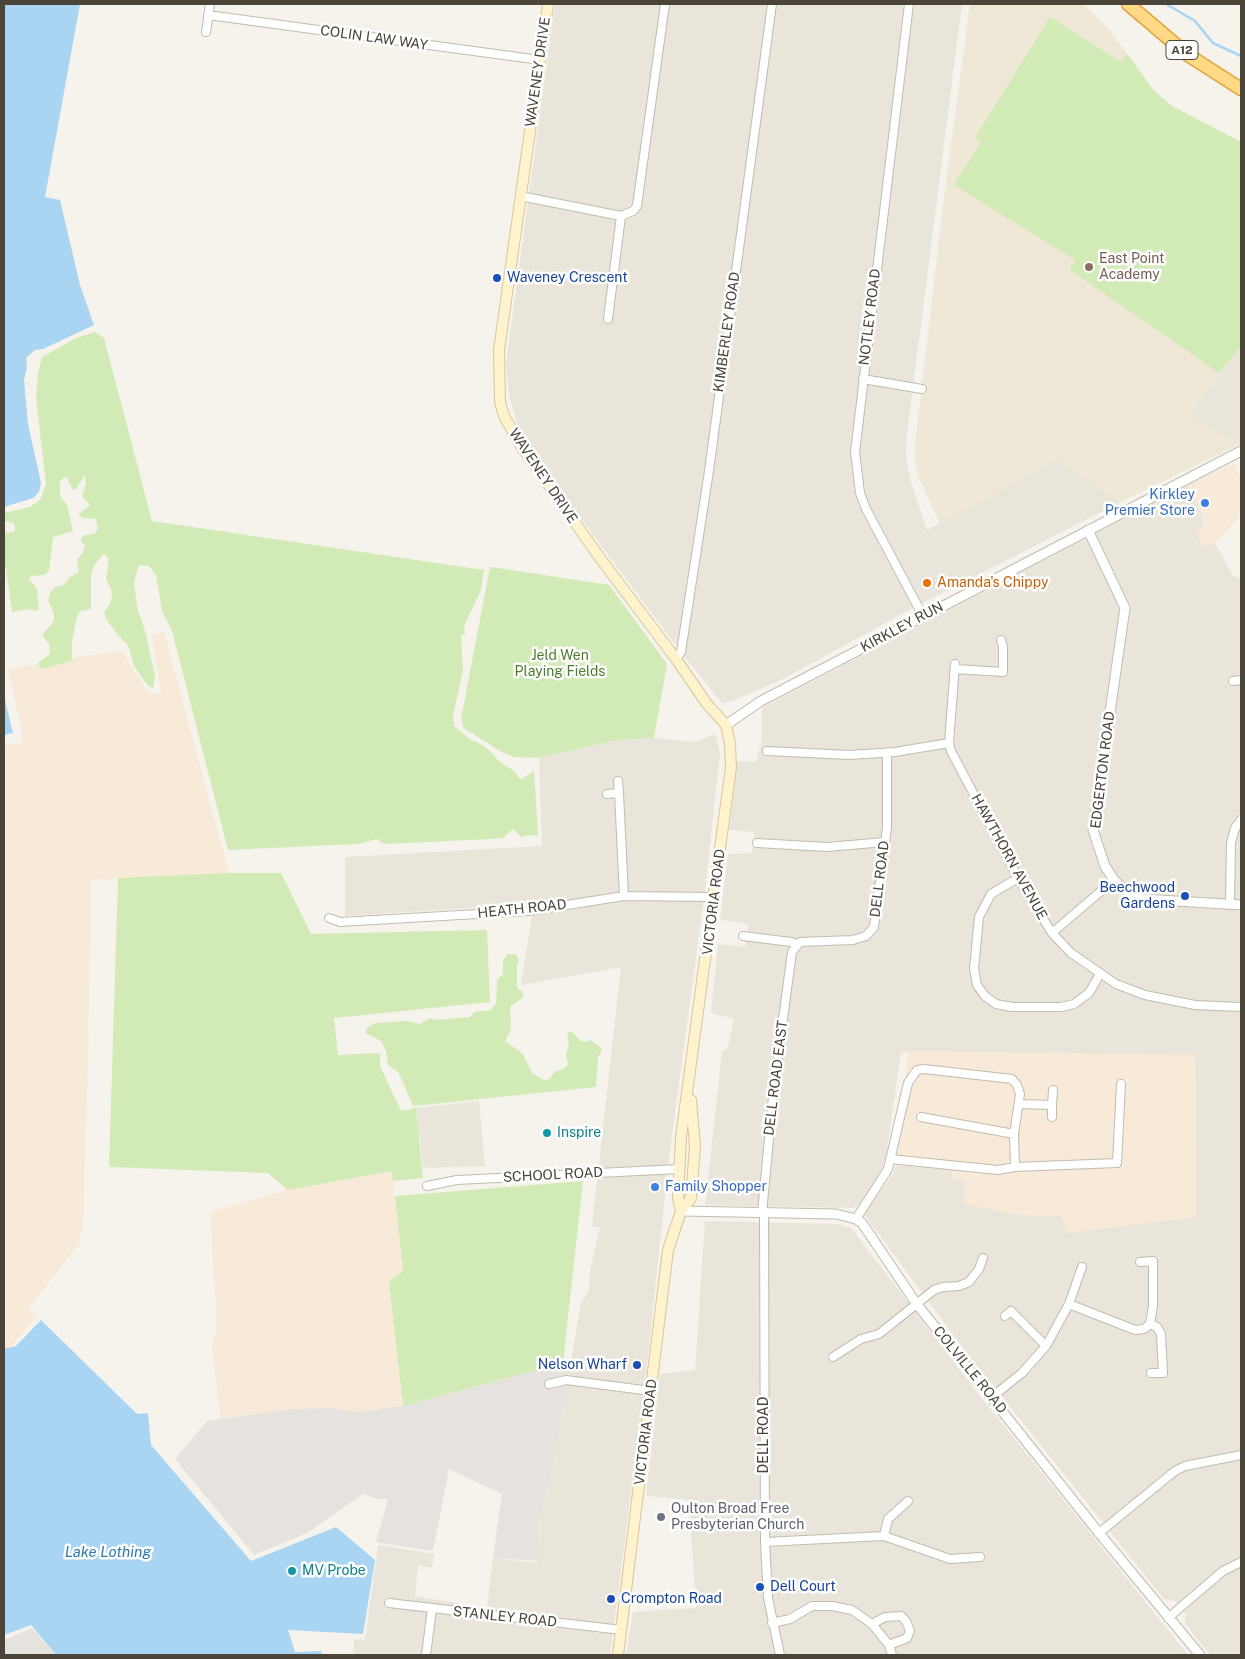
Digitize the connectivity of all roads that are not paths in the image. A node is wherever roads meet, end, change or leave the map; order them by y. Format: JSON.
{"nodes":[{"id":1,"x":210,"y":4,"type":"edge"},
{"id":2,"x":548,"y":4,"type":"edge"},
{"id":3,"x":665,"y":4,"type":"edge"},
{"id":4,"x":772,"y":4,"type":"edge"},
{"id":5,"x":909,"y":4,"type":"edge"},
{"id":6,"x":1128,"y":4,"type":"edge"},
{"id":7,"x":208,"y":15,"type":"junction"},
{"id":8,"x":206,"y":32,"type":"dead end"},
{"id":9,"x":540,"y":60,"type":"junction"},
{"id":10,"x":1241,"y":89,"type":"edge"},
{"id":11,"x":520,"y":196,"type":"junction"},
{"id":12,"x":621,"y":216,"type":"junction"},
{"id":13,"x":608,"y":319,"type":"dead end"},
{"id":14,"x":863,"y":379,"type":"junction"},
{"id":15,"x":922,"y":389,"type":"dead end"},
{"id":16,"x":1241,"y":451,"type":"edge"},
{"id":17,"x":1088,"y":530,"type":"junction"},
{"id":18,"x":922,"y":616,"type":"junction"},
{"id":19,"x":1000,"y":640,"type":"dead end"},
{"id":20,"x":676,"y":659,"type":"junction"},
{"id":21,"x":726,"y":724,"type":"junction"},
{"id":22,"x":949,"y":744,"type":"junction"},
{"id":23,"x":767,"y":751,"type":"dead end"},
{"id":24,"x":887,"y":753,"type":"junction"},
{"id":25,"x":618,"y":781,"type":"dead end"},
{"id":26,"x":607,"y":794,"type":"dead end"},
{"id":27,"x":619,"y":794,"type":"junction"},
{"id":28,"x":1241,"y":820,"type":"edge"},
{"id":29,"x":885,"y":842,"type":"junction"},
{"id":30,"x":757,"y":843,"type":"dead end"},
{"id":31,"x":1018,"y":878,"type":"junction"},
{"id":32,"x":1114,"y":880,"type":"junction"},
{"id":33,"x":624,"y":896,"type":"junction"},
{"id":34,"x":714,"y":897,"type":"junction"},
{"id":35,"x":1230,"y":904,"type":"junction"},
{"id":36,"x":1241,"y":905,"type":"edge"},
{"id":37,"x":329,"y":918,"type":"dead end"},
{"id":38,"x":1052,"y":933,"type":"junction"},
{"id":39,"x":743,"y":936,"type":"dead end"},
{"id":40,"x":796,"y":944,"type":"junction"},
{"id":41,"x":1100,"y":974,"type":"junction"},
{"id":42,"x":1241,"y":1006,"type":"edge"},
{"id":43,"x":690,"y":1079,"type":"junction"},
{"id":44,"x":1121,"y":1084,"type":"dead end"},
{"id":45,"x":1053,"y":1090,"type":"dead end"},
{"id":46,"x":1020,"y":1104,"type":"junction"},
{"id":47,"x":1052,"y":1105,"type":"junction"},
{"id":48,"x":921,"y":1118,"type":"dead end"},
{"id":49,"x":1052,"y":1118,"type":"dead end"},
{"id":50,"x":1014,"y":1134,"type":"junction"},
{"id":51,"x":890,"y":1159,"type":"junction"},
{"id":52,"x":1015,"y":1167,"type":"junction"},
{"id":53,"x":679,"y":1169,"type":"junction"},
{"id":54,"x":427,"y":1186,"type":"dead end"},
{"id":55,"x":681,"y":1210,"type":"junction"},
{"id":56,"x":763,"y":1213,"type":"junction"},
{"id":57,"x":856,"y":1219,"type":"junction"},
{"id":58,"x":984,"y":1258,"type":"dead end"},
{"id":59,"x":1162,"y":1260,"type":"dead end"},
{"id":60,"x":1153,"y":1261,"type":"junction"},
{"id":61,"x":1140,"y":1262,"type":"dead end"},
{"id":62,"x":1082,"y":1267,"type":"dead end"},
{"id":63,"x":916,"y":1303,"type":"junction"},
{"id":64,"x":1069,"y":1304,"type":"junction"},
{"id":65,"x":1011,"y":1311,"type":"dead end"},
{"id":66,"x":1150,"y":1324,"type":"junction"},
{"id":67,"x":1046,"y":1346,"type":"junction"},
{"id":68,"x":833,"y":1357,"type":"dead end"},
{"id":69,"x":1152,"y":1373,"type":"dead end"},
{"id":70,"x":549,"y":1384,"type":"dead end"},
{"id":71,"x":650,"y":1391,"type":"junction"},
{"id":72,"x":992,"y":1398,"type":"junction"},
{"id":73,"x":1241,"y":1455,"type":"edge"},
{"id":74,"x":908,"y":1501,"type":"dead end"},
{"id":75,"x":1099,"y":1532,"type":"junction"},
{"id":76,"x":884,"y":1536,"type":"junction"},
{"id":77,"x":765,"y":1542,"type":"junction"},
{"id":78,"x":980,"y":1557,"type":"dead end"},
{"id":79,"x":1241,"y":1562,"type":"edge"},
{"id":80,"x":389,"y":1602,"type":"dead end"},
{"id":81,"x":432,"y":1609,"type":"junction"},
{"id":82,"x":1168,"y":1618,"type":"junction"},
{"id":83,"x":772,"y":1623,"type":"junction"},
{"id":84,"x":872,"y":1624,"type":"junction"},
{"id":85,"x":622,"y":1630,"type":"junction"},
{"id":86,"x":889,"y":1645,"type":"junction"},
{"id":87,"x":426,"y":1655,"type":"edge"},
{"id":88,"x":618,"y":1655,"type":"edge"},
{"id":89,"x":780,"y":1655,"type":"edge"},
{"id":90,"x":892,"y":1655,"type":"edge"},
{"id":91,"x":1200,"y":1655,"type":"edge"}],
"edges":[{"from":1,"to":7,"type":"street"},
{"from":2,"to":9,"type":"main road","name":"WAVENEY DRIVE"},
{"from":3,"to":12,"type":"street"},
{"from":4,"to":20,"type":"street","name":"KIMBERLEY ROAD"},
{"from":5,"to":14,"type":"street","name":"NOTLEY ROAD"},
{"from":6,"to":10,"type":"highway","number":"A12"},
{"from":7,"to":8,"type":"street"},
{"from":7,"to":9,"type":"street","name":"COLIN LAW WAY"},
{"from":9,"to":11,"type":"main road","name":"WAVENEY DRIVE"},
{"from":11,"to":12,"type":"street"},
{"from":11,"to":20,"type":"main road","name":"WAVENEY DRIVE"},
{"from":12,"to":13,"type":"street"},
{"from":14,"to":15,"type":"street"},
{"from":14,"to":18,"type":"street","name":"NOTLEY ROAD"},
{"from":16,"to":17,"type":"street","name":"KIRKLEY RUN"},
{"from":17,"to":18,"type":"street","name":"KIRKLEY RUN"},
{"from":17,"to":32,"type":"street","name":"EDGERTON ROAD"},
{"from":18,"to":21,"type":"street","name":"KIRKLEY RUN"},
{"from":19,"to":22,"type":"street"},
{"from":20,"to":21,"type":"main road","name":"WAVENEY DRIVE"},
{"from":21,"to":34,"type":"main road","name":"VICTORIA ROAD"},
{"from":22,"to":24,"type":"street"},
{"from":22,"to":31,"type":"street","name":"HAWTHORN AVENUE"},
{"from":23,"to":24,"type":"street"},
{"from":24,"to":29,"type":"street","name":"DELL ROAD"},
{"from":25,"to":27,"type":"street"},
{"from":26,"to":27,"type":"street"},
{"from":27,"to":33,"type":"street"},
{"from":28,"to":35,"type":"street"},
{"from":29,"to":30,"type":"street"},
{"from":29,"to":40,"type":"street","name":"DELL ROAD"},
{"from":31,"to":38,"type":"street","name":"HAWTHORN AVENUE"},
{"from":31,"to":41,"type":"street"},
{"from":32,"to":35,"type":"street","name":"EDGERTON ROAD"},
{"from":32,"to":38,"type":"street"},
{"from":33,"to":34,"type":"street","name":"HEATH ROAD"},
{"from":33,"to":37,"type":"street","name":"HEATH ROAD"},
{"from":34,"to":43,"type":"main road","name":"VICTORIA ROAD"},
{"from":35,"to":36,"type":"street","name":"EDGERTON ROAD"},
{"from":38,"to":41,"type":"street","name":"HAWTHORN AVENUE"},
{"from":39,"to":40,"type":"street","name":"DELL ROAD"},
{"from":40,"to":56,"type":"street","name":"DELL ROAD EAST"},
{"from":41,"to":42,"type":"street","name":"HAWTHORN AVENUE"},
{"from":43,"to":53,"type":"main road","name":"VICTORIA ROAD"},
{"from":43,"to":55,"type":"main road","name":"VICTORIA ROAD"},
{"from":44,"to":52,"type":"street"},
{"from":45,"to":47,"type":"street"},
{"from":46,"to":47,"type":"street"},
{"from":46,"to":50,"type":"street"},
{"from":46,"to":51,"type":"street"},
{"from":47,"to":49,"type":"street"},
{"from":48,"to":50,"type":"street"},
{"from":50,"to":52,"type":"street"},
{"from":51,"to":52,"type":"street"},
{"from":51,"to":57,"type":"street"},
{"from":53,"to":54,"type":"street","name":"SCHOOL ROAD"},
{"from":53,"to":55,"type":"main road","name":"VICTORIA ROAD"},
{"from":55,"to":56,"type":"street"},
{"from":55,"to":71,"type":"main road","name":"VICTORIA ROAD"},
{"from":56,"to":57,"type":"street"},
{"from":56,"to":77,"type":"street","name":"DELL ROAD"},
{"from":57,"to":63,"type":"street","name":"COLVILLE ROAD"},
{"from":58,"to":63,"type":"street"},
{"from":59,"to":60,"type":"street"},
{"from":60,"to":61,"type":"street"},
{"from":60,"to":66,"type":"street"},
{"from":62,"to":64,"type":"street"},
{"from":63,"to":68,"type":"street"},
{"from":63,"to":72,"type":"street","name":"COLVILLE ROAD"},
{"from":64,"to":66,"type":"street"},
{"from":64,"to":67,"type":"street"},
{"from":65,"to":67,"type":"street"},
{"from":66,"to":69,"type":"street"},
{"from":67,"to":72,"type":"street"},
{"from":70,"to":71,"type":"street"},
{"from":71,"to":85,"type":"main road","name":"VICTORIA ROAD"},
{"from":72,"to":75,"type":"street","name":"COLVILLE ROAD"},
{"from":73,"to":75,"type":"street"},
{"from":74,"to":76,"type":"street"},
{"from":75,"to":82,"type":"street","name":"COLVILLE ROAD"},
{"from":76,"to":77,"type":"street"},
{"from":76,"to":78,"type":"street"},
{"from":77,"to":83,"type":"street","name":"DELL ROAD"},
{"from":79,"to":82,"type":"street"},
{"from":80,"to":81,"type":"street","name":"STANLEY ROAD"},
{"from":81,"to":85,"type":"street","name":"STANLEY ROAD"},
{"from":81,"to":87,"type":"street"},
{"from":82,"to":91,"type":"street","name":"COLVILLE ROAD"},
{"from":83,"to":84,"type":"street"},
{"from":83,"to":89,"type":"street","name":"DELL ROAD"},
{"from":84,"to":86,"type":"street"},
{"from":84,"to":86,"type":"street"},
{"from":85,"to":88,"type":"main road","name":"VICTORIA ROAD"},
{"from":86,"to":90,"type":"street"}]}
